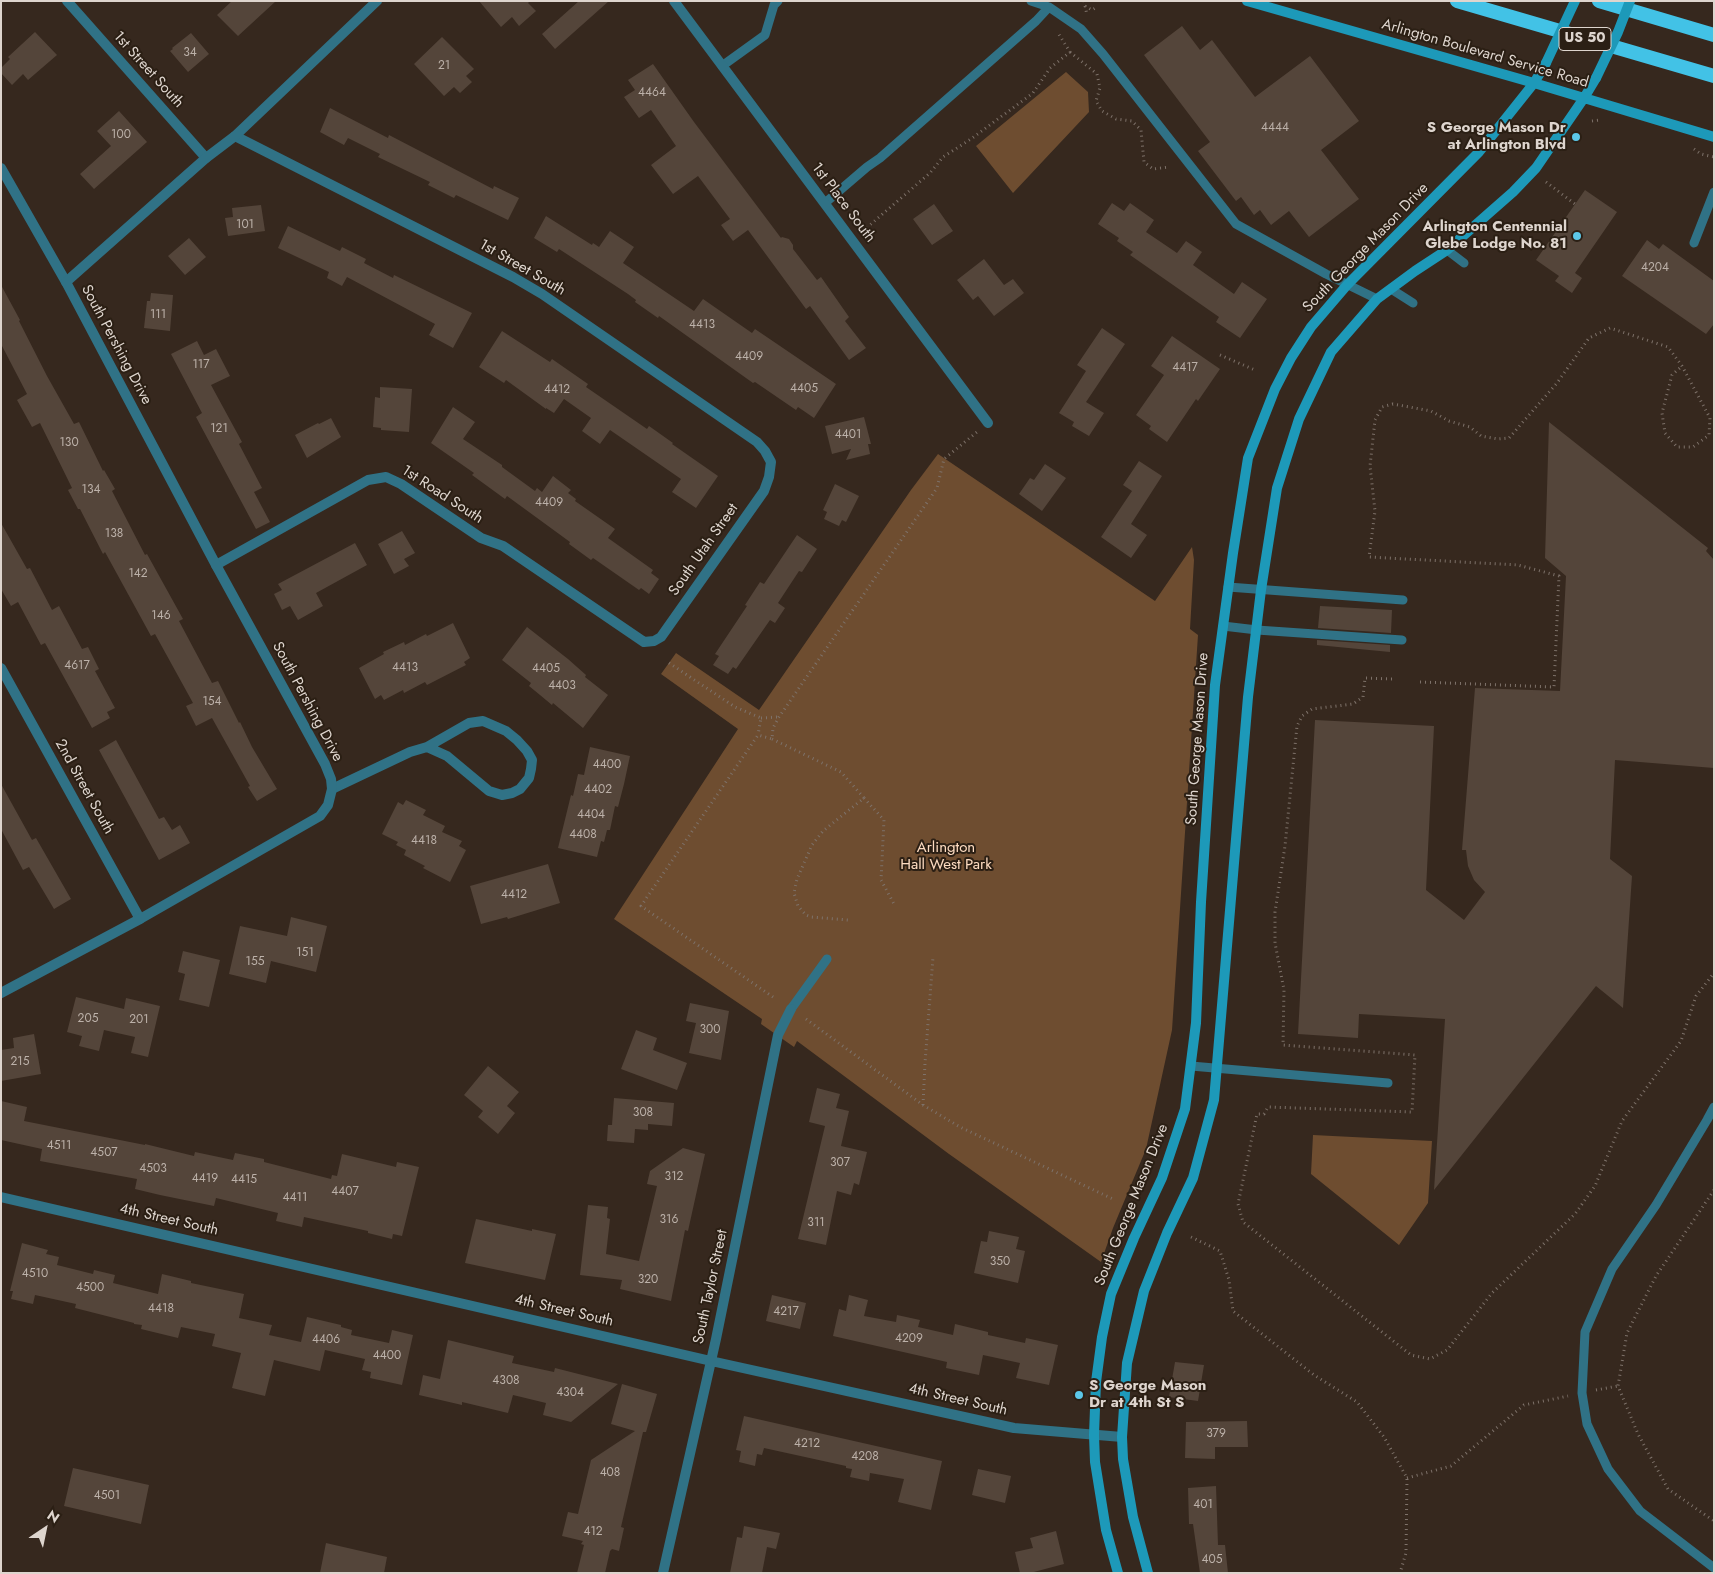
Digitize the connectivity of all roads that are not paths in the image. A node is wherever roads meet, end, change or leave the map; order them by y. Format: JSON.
{"nodes":[{"id":1,"x":67,"y":1,"type":"edge"},
{"id":2,"x":377,"y":1,"type":"edge"},
{"id":3,"x":674,"y":1,"type":"edge"},
{"id":4,"x":778,"y":1,"type":"edge"},
{"id":5,"x":1031,"y":1,"type":"edge"},
{"id":6,"x":1247,"y":1,"type":"edge"},
{"id":7,"x":1457,"y":1,"type":"edge"},
{"id":8,"x":1575,"y":1,"type":"edge"},
{"id":9,"x":1599,"y":1,"type":"edge"},
{"id":10,"x":1630,"y":1,"type":"edge"},
{"id":11,"x":1049,"y":7,"type":"junction"},
{"id":12,"x":1714,"y":35,"type":"edge"},
{"id":13,"x":722,"y":66,"type":"junction"},
{"id":14,"x":1714,"y":76,"type":"edge"},
{"id":15,"x":1534,"y":83,"type":"junction"},
{"id":16,"x":1584,"y":98,"type":"junction"},
{"id":17,"x":234,"y":136,"type":"junction"},
{"id":18,"x":1714,"y":137,"type":"edge"},
{"id":19,"x":206,"y":158,"type":"junction"},
{"id":20,"x":1,"y":168,"type":"edge"},
{"id":21,"x":1714,"y":192,"type":"edge"},
{"id":22,"x":825,"y":202,"type":"junction"},
{"id":23,"x":1694,"y":243,"type":"dead end"},
{"id":24,"x":1447,"y":250,"type":"junction"},
{"id":25,"x":1464,"y":264,"type":"dead end"},
{"id":26,"x":66,"y":282,"type":"junction"},
{"id":27,"x":1347,"y":285,"type":"junction"},
{"id":28,"x":1391,"y":289,"type":"junction"},
{"id":29,"x":1377,"y":299,"type":"junction"},
{"id":30,"x":1413,"y":303,"type":"dead end"},
{"id":31,"x":988,"y":423,"type":"road end"},
{"id":32,"x":771,"y":462,"type":"joint"},
{"id":33,"x":216,"y":565,"type":"junction"},
{"id":34,"x":1228,"y":587,"type":"junction"},
{"id":35,"x":1261,"y":590,"type":"junction"},
{"id":36,"x":1403,"y":600,"type":"dead end"},
{"id":37,"x":1223,"y":626,"type":"junction"},
{"id":38,"x":1257,"y":630,"type":"junction"},
{"id":39,"x":1402,"y":640,"type":"dead end"},
{"id":40,"x":644,"y":642,"type":"joint"},
{"id":41,"x":1,"y":668,"type":"edge"},
{"id":42,"x":427,"y":747,"type":"junction"},
{"id":43,"x":332,"y":790,"type":"junction"},
{"id":44,"x":140,"y":919,"type":"junction"},
{"id":45,"x":828,"y":959,"type":"dead end"},
{"id":46,"x":1,"y":993,"type":"edge"},
{"id":47,"x":791,"y":1009,"type":"joint"},
{"id":48,"x":1191,"y":1066,"type":"junction"},
{"id":49,"x":1217,"y":1068,"type":"junction"},
{"id":50,"x":1388,"y":1083,"type":"dead end"},
{"id":51,"x":1714,"y":1107,"type":"edge"},
{"id":52,"x":1,"y":1197,"type":"edge"},
{"id":53,"x":712,"y":1361,"type":"junction"},
{"id":54,"x":1094,"y":1435,"type":"junction"},
{"id":55,"x":1122,"y":1437,"type":"junction"},
{"id":56,"x":1714,"y":1568,"type":"edge"},
{"id":57,"x":664,"y":1573,"type":"edge"},
{"id":58,"x":1118,"y":1573,"type":"edge"},
{"id":59,"x":1148,"y":1573,"type":"edge"}],
"edges":[{"from":1,"to":19,"type":"street","name":"1st Street South"},
{"from":2,"to":17,"type":"street","name":"South Pershing Drive"},
{"from":3,"to":13,"type":"street","name":"1st Place South"},
{"from":4,"to":13,"type":"lane"},
{"from":5,"to":11,"type":"lane"},
{"from":6,"to":15,"type":"main road","name":"Arlington Boulevard Service Road"},
{"from":7,"to":14,"type":"highway","number":"US 50"},
{"from":8,"to":15,"type":"main road","name":"South George Mason Drive","bridge":true},
{"from":9,"to":12,"type":"highway","number":"US 50"},
{"from":10,"to":16,"type":"main road","bridge":true},
{"from":11,"to":22,"type":"lane"},
{"from":11,"to":27,"type":"lane"},
{"from":13,"to":22,"type":"street","name":"1st Place South"},
{"from":15,"to":16,"type":"main road","name":"Arlington Boulevard Service Road"},
{"from":15,"to":27,"type":"main road","name":"South George Mason Drive"},
{"from":16,"to":18,"type":"main road","name":"Arlington Boulevard Service Road"},
{"from":16,"to":24,"type":"main road"},
{"from":17,"to":19,"type":"street","name":"South Pershing Drive"},
{"from":17,"to":32,"type":"street","name":"1st Street South"},
{"from":19,"to":26,"type":"street","name":"South Pershing Drive"},
{"from":20,"to":26,"type":"street","name":"South Pershing Drive"},
{"from":21,"to":23,"type":"lane"},
{"from":22,"to":31,"type":"street","name":"1st Place South"},
{"from":24,"to":25,"type":"lane"},
{"from":24,"to":28,"type":"main road"},
{"from":26,"to":33,"type":"street","name":"South Pershing Drive"},
{"from":27,"to":29,"type":"lane"},
{"from":27,"to":34,"type":"main road","name":"South George Mason Drive"},
{"from":28,"to":29,"type":"main road"},
{"from":28,"to":30,"type":"lane"},
{"from":29,"to":35,"type":"main road"},
{"from":32,"to":40,"type":"street","name":"South Utah Street"},
{"from":33,"to":40,"type":"street","name":"1st Road South"},
{"from":33,"to":43,"type":"street","name":"South Pershing Drive"},
{"from":34,"to":35,"type":"lane"},
{"from":34,"to":37,"type":"main road","name":"South George Mason Drive"},
{"from":35,"to":36,"type":"lane"},
{"from":35,"to":38,"type":"main road"},
{"from":37,"to":38,"type":"lane"},
{"from":37,"to":48,"type":"main road","name":"South George Mason Drive"},
{"from":38,"to":39,"type":"lane"},
{"from":38,"to":49,"type":"main road"},
{"from":41,"to":44,"type":"street","name":"2nd Street South"},
{"from":42,"to":42,"type":"street"},
{"from":42,"to":43,"type":"street"},
{"from":43,"to":44,"type":"street"},
{"from":44,"to":46,"type":"street"},
{"from":45,"to":47,"type":"lane"},
{"from":47,"to":53,"type":"street","name":"South Taylor Street"},
{"from":48,"to":49,"type":"lane"},
{"from":48,"to":54,"type":"main road","name":"South George Mason Drive"},
{"from":49,"to":50,"type":"lane"},
{"from":49,"to":55,"type":"main road"},
{"from":51,"to":56,"type":"lane"},
{"from":52,"to":53,"type":"street","name":"4th Street South"},
{"from":53,"to":54,"type":"street","name":"4th Street South"},
{"from":53,"to":57,"type":"street","name":"South Taylor Street"},
{"from":54,"to":55,"type":"street","name":"4th Street South"},
{"from":54,"to":58,"type":"main road","name":"South George Mason Drive"},
{"from":55,"to":59,"type":"main road"}]}
